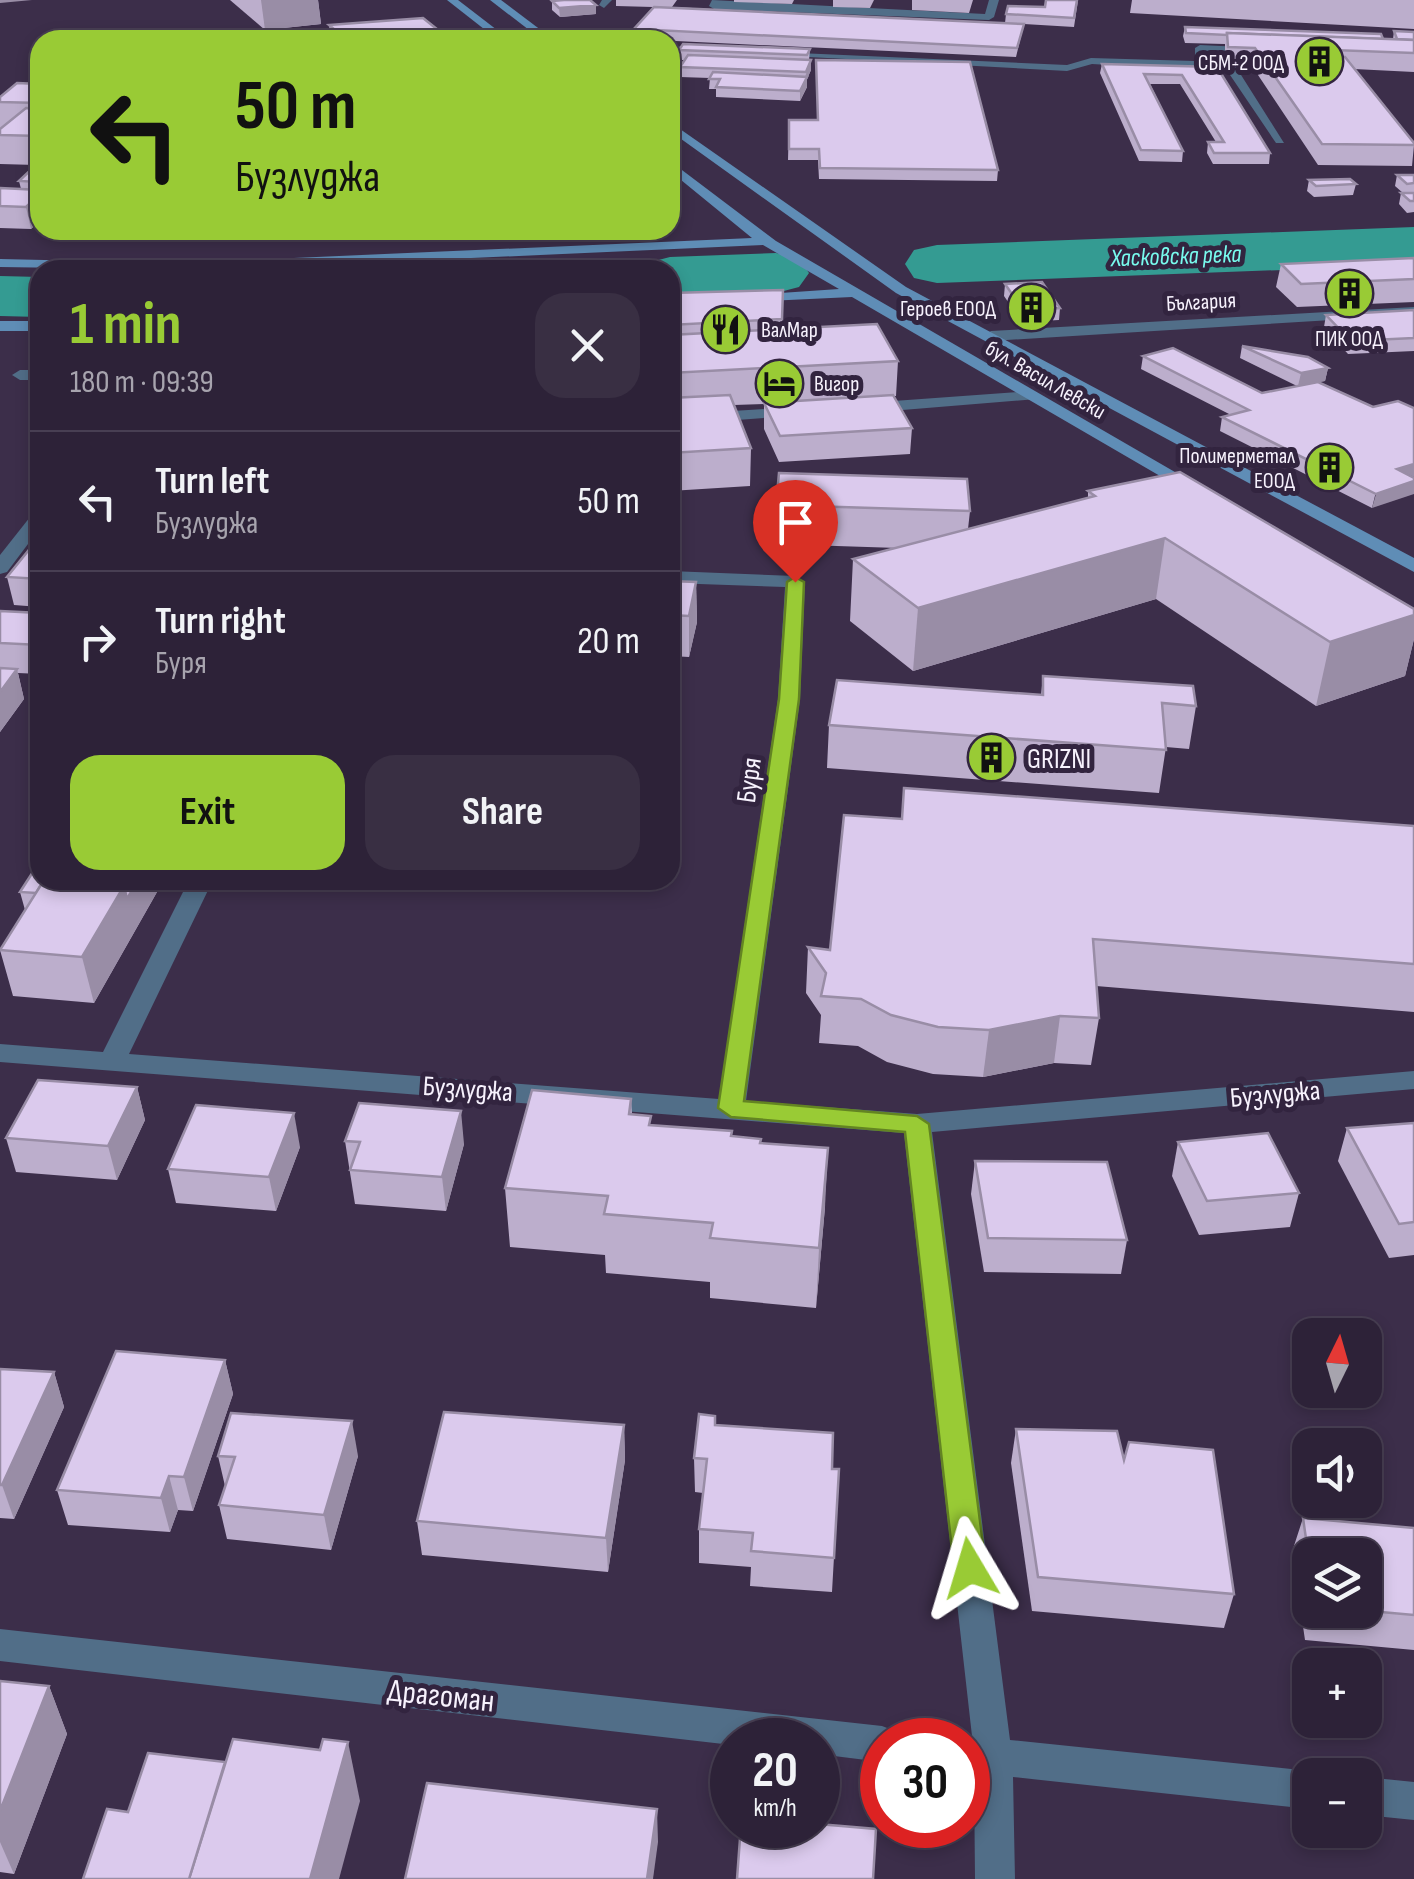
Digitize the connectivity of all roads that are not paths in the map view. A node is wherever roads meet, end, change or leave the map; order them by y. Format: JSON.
{"nodes":[{"id":1,"x":452,"y":0,"type":"edge"},
{"id":2,"x":495,"y":0,"type":"edge"},
{"id":3,"x":718,"y":0,"type":"edge"},
{"id":4,"x":994,"y":0,"type":"edge"},
{"id":5,"x":812,"y":5,"type":"edge"},
{"id":6,"x":491,"y":30,"type":"edge"},
{"id":7,"x":536,"y":30,"type":"edge"},
{"id":8,"x":680,"y":50,"type":"edge"},
{"id":9,"x":1278,"y":51,"type":"edge"},
{"id":10,"x":730,"y":52,"type":"edge"},
{"id":11,"x":769,"y":54,"type":"edge"},
{"id":12,"x":1200,"y":64,"type":"junction"},
{"id":13,"x":680,"y":133,"type":"edge"},
{"id":14,"x":1280,"y":140,"type":"dead end"},
{"id":15,"x":680,"y":175,"type":"edge"},
{"id":16,"x":823,"y":238,"type":"junction"},
{"id":17,"x":765,"y":242,"type":"junction"},
{"id":18,"x":325,"y":260,"type":"edge"},
{"id":19,"x":0,"y":264,"type":"edge"},
{"id":20,"x":30,"y":264,"type":"edge"},
{"id":21,"x":902,"y":290,"type":"junction"},
{"id":22,"x":850,"y":293,"type":"junction"},
{"id":23,"x":730,"y":300,"type":"edge"},
{"id":24,"x":1414,"y":312,"type":"edge"},
{"id":25,"x":0,"y":326,"type":"edge"},
{"id":26,"x":30,"y":326,"type":"edge"},
{"id":27,"x":991,"y":336,"type":"junction"},
{"id":28,"x":20,"y":375,"type":"dead end"},
{"id":29,"x":30,"y":375,"type":"edge"},
{"id":30,"x":1031,"y":396,"type":"junction"},
{"id":31,"x":838,"y":410,"type":"edge"},
{"id":32,"x":820,"y":411,"type":"edge"},
{"id":33,"x":680,"y":419,"type":"edge"},
{"id":34,"x":1213,"y":498,"type":"edge"},
{"id":35,"x":30,"y":530,"type":"edge"},
{"id":36,"x":16,"y":550,"type":"junction"},
{"id":37,"x":30,"y":551,"type":"edge"},
{"id":38,"x":1414,"y":566,"type":"edge"},
{"id":39,"x":0,"y":568,"type":"edge"},
{"id":40,"x":680,"y":577,"type":"edge"},
{"id":41,"x":195,"y":890,"type":"edge"},
{"id":42,"x":0,"y":1053,"type":"edge"},
{"id":43,"x":112,"y":1062,"type":"junction"},
{"id":44,"x":1414,"y":1080,"type":"edge"},
{"id":45,"x":731,"y":1108,"type":"junction"},
{"id":46,"x":917,"y":1124,"type":"junction"},
{"id":47,"x":0,"y":1645,"type":"edge"},
{"id":48,"x":976,"y":1718,"type":"edge"},
{"id":49,"x":860,"y":1742,"type":"edge"},
{"id":50,"x":990,"y":1756,"type":"edge"},
{"id":51,"x":1292,"y":1788,"type":"edge"},
{"id":52,"x":1382,"y":1798,"type":"edge"},
{"id":53,"x":1414,"y":1801,"type":"edge"},
{"id":54,"x":990,"y":1838,"type":"edge"},
{"id":55,"x":995,"y":1879,"type":"edge"}],
"edges":[{"from":1,"to":6,"type":"main road"},
{"from":2,"to":7,"type":"main road"},
{"from":3,"to":5,"type":"street"},
{"from":4,"to":5,"type":"street"},
{"from":8,"to":10,"type":"street"},
{"from":9,"to":12,"type":"street"},
{"from":11,"to":12,"type":"street"},
{"from":12,"to":14,"type":"street"},
{"from":13,"to":16,"type":"main road","name":"бул. Васил Левски"},
{"from":15,"to":17,"type":"main road","name":"бул. Васил Левски"},
{"from":16,"to":17,"type":"main road"},
{"from":16,"to":21,"type":"main road","name":"бул. Васил Левски"},
{"from":17,"to":18,"type":"main road"},
{"from":17,"to":22,"type":"main road","name":"бул. Васил Левски"},
{"from":19,"to":20,"type":"main road"},
{"from":21,"to":22,"type":"main road"},
{"from":21,"to":27,"type":"main road","name":"бул. Васил Левски"},
{"from":22,"to":23,"type":"main road"},
{"from":22,"to":30,"type":"main road","name":"бул. Васил Левски"},
{"from":24,"to":27,"type":"street","name":"България"},
{"from":25,"to":26,"type":"main road"},
{"from":27,"to":38,"type":"main road","name":"бул. Васил Левски"},
{"from":28,"to":29,"type":"street"},
{"from":30,"to":31,"type":"street"},
{"from":30,"to":34,"type":"main road","name":"бул. Васил Левски"},
{"from":32,"to":33,"type":"street"},
{"from":35,"to":36,"type":"street"},
{"from":36,"to":37,"type":"street"},
{"from":36,"to":39,"type":"street"},
{"from":40,"to":45,"type":"street","name":"Буря"},
{"from":41,"to":43,"type":"street"},
{"from":42,"to":43,"type":"street","name":"Бузлуджа"},
{"from":43,"to":45,"type":"street","name":"Бузлуджа"},
{"from":44,"to":46,"type":"street","name":"Бузлуджа"},
{"from":45,"to":46,"type":"street","name":"Бузлуджа"},
{"from":46,"to":48,"type":"street"},
{"from":47,"to":49,"type":"street","name":"Драгоман"},
{"from":50,"to":51,"type":"street"},
{"from":52,"to":53,"type":"street"},
{"from":54,"to":55,"type":"street"}]}
